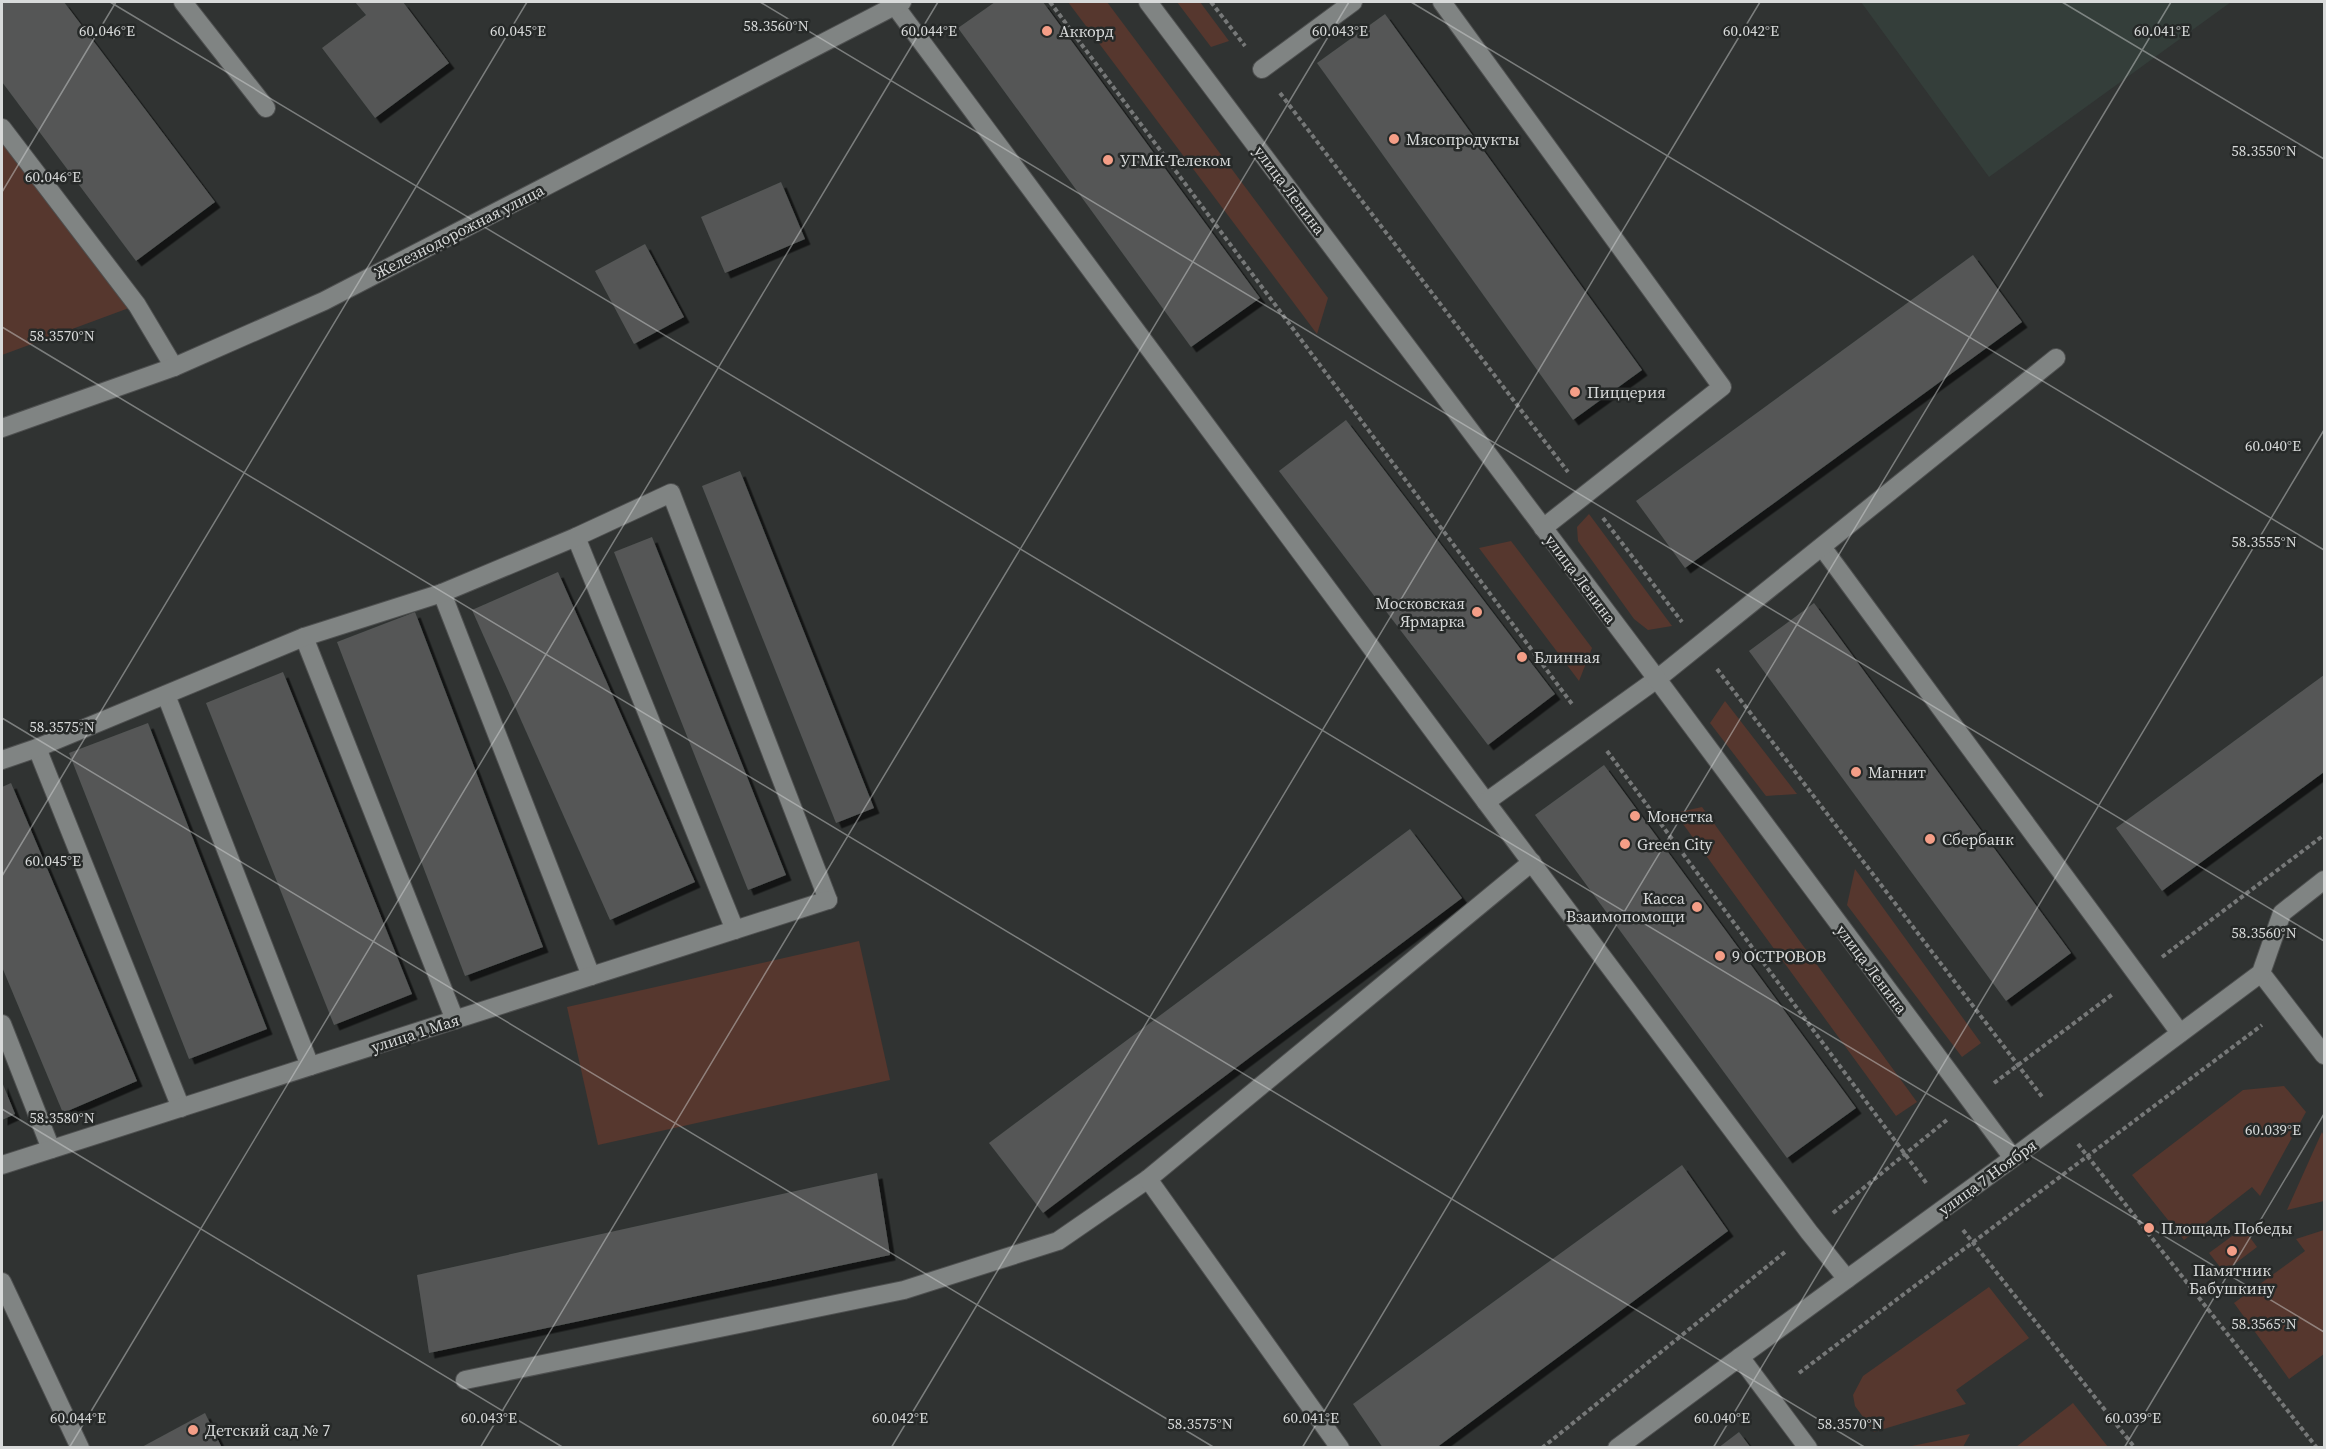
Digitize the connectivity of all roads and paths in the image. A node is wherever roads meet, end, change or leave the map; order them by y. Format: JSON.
{"nodes":[{"id":1,"x":183,"y":2,"type":"edge"},
{"id":2,"x":1050,"y":2,"type":"edge"},
{"id":3,"x":1148,"y":2,"type":"edge"},
{"id":4,"x":1211,"y":2,"type":"edge"},
{"id":5,"x":1353,"y":2,"type":"edge"},
{"id":6,"x":1442,"y":2,"type":"edge"},
{"id":7,"x":896,"y":3,"type":"edge"},
{"id":8,"x":1262,"y":69,"type":"junction"},
{"id":9,"x":266,"y":108,"type":"dead end"},
{"id":10,"x":2,"y":128,"type":"edge"},
{"id":11,"x":2056,"y":358,"type":"dead end"},
{"id":12,"x":174,"y":367,"type":"junction"},
{"id":13,"x":2,"y":428,"type":"edge"},
{"id":14,"x":1585,"y":495,"type":"junction"},
{"id":15,"x":1543,"y":528,"type":"junction"},
{"id":16,"x":576,"y":537,"type":"junction"},
{"id":17,"x":1822,"y":547,"type":"junction"},
{"id":18,"x":442,"y":593,"type":"junction"},
{"id":19,"x":304,"y":637,"type":"junction"},
{"id":20,"x":1699,"y":645,"type":"junction"},
{"id":21,"x":1657,"y":680,"type":"junction"},
{"id":22,"x":166,"y":694,"type":"junction"},
{"id":23,"x":1589,"y":728,"type":"junction"},
{"id":24,"x":37,"y":748,"type":"junction"},
{"id":25,"x":2,"y":760,"type":"edge"},
{"id":26,"x":1486,"y":802,"type":"junction"},
{"id":27,"x":2325,"y":835,"type":"edge"},
{"id":28,"x":1532,"y":862,"type":"junction"},
{"id":29,"x":2325,"y":880,"type":"edge"},
{"id":30,"x":735,"y":930,"type":"junction"},
{"id":31,"x":2261,"y":973,"type":"junction"},
{"id":32,"x":2138,"y":975,"type":"junction"},
{"id":33,"x":591,"y":976,"type":"junction"},
{"id":34,"x":455,"y":1020,"type":"junction"},
{"id":35,"x":2,"y":1024,"type":"edge"},
{"id":36,"x":2262,"y":1025,"type":"dead end"},
{"id":37,"x":2180,"y":1033,"type":"junction"},
{"id":38,"x":2325,"y":1055,"type":"edge"},
{"id":39,"x":2018,"y":1065,"type":"junction"},
{"id":40,"x":310,"y":1066,"type":"junction"},
{"id":41,"x":1970,"y":1101,"type":"junction"},
{"id":42,"x":181,"y":1108,"type":"junction"},
{"id":43,"x":2061,"y":1122,"type":"junction"},
{"id":44,"x":51,"y":1149,"type":"junction"},
{"id":45,"x":1906,"y":1154,"type":"junction"},
{"id":46,"x":2088,"y":1155,"type":"junction"},
{"id":47,"x":2013,"y":1158,"type":"junction"},
{"id":48,"x":2,"y":1165,"type":"edge"},
{"id":49,"x":1148,"y":1179,"type":"junction"},
{"id":50,"x":1945,"y":1207,"type":"junction"},
{"id":51,"x":1809,"y":1232,"type":"junction"},
{"id":52,"x":1972,"y":1241,"type":"junction"},
{"id":53,"x":1846,"y":1279,"type":"junction"},
{"id":54,"x":2,"y":1282,"type":"edge"},
{"id":55,"x":1740,"y":1357,"type":"junction"},
{"id":56,"x":1799,"y":1373,"type":"dead end"},
{"id":57,"x":465,"y":1380,"type":"dead end"},
{"id":58,"x":80,"y":1448,"type":"edge"},
{"id":59,"x":1341,"y":1448,"type":"edge"},
{"id":60,"x":1542,"y":1448,"type":"edge"},
{"id":61,"x":1617,"y":1448,"type":"edge"},
{"id":62,"x":1808,"y":1448,"type":"edge"},
{"id":63,"x":2135,"y":1448,"type":"edge"},
{"id":64,"x":2317,"y":1448,"type":"edge"}],
"edges":[{"from":1,"to":9,"type":"main road"},
{"from":2,"to":23,"type":"path"},
{"from":3,"to":15,"type":"main road","name":"улица Ленина"},
{"from":4,"to":8,"type":"path"},
{"from":5,"to":8,"type":"main road"},
{"from":6,"to":14,"type":"main road"},
{"from":7,"to":12,"type":"main road","name":"Железнодорожная улица"},
{"from":7,"to":26,"type":"main road"},
{"from":8,"to":14,"type":"path"},
{"from":10,"to":12,"type":"main road"},
{"from":11,"to":17,"type":"main road"},
{"from":12,"to":13,"type":"main road","name":"Железнодорожная улица"},
{"from":14,"to":15,"type":"main road"},
{"from":14,"to":20,"type":"path"},
{"from":15,"to":21,"type":"main road","name":"улица Ленина"},
{"from":16,"to":18,"type":"main road"},
{"from":16,"to":30,"type":"main road"},
{"from":16,"to":30,"type":"main road","name":"улица 1 Мая"},
{"from":17,"to":20,"type":"main road"},
{"from":17,"to":32,"type":"main road"},
{"from":18,"to":19,"type":"main road"},
{"from":18,"to":33,"type":"main road"},
{"from":19,"to":22,"type":"main road"},
{"from":19,"to":34,"type":"main road"},
{"from":20,"to":21,"type":"main road"},
{"from":20,"to":39,"type":"path"},
{"from":21,"to":23,"type":"main road"},
{"from":21,"to":41,"type":"main road","name":"улица Ленина"},
{"from":22,"to":24,"type":"main road"},
{"from":22,"to":40,"type":"main road"},
{"from":23,"to":26,"type":"main road"},
{"from":23,"to":45,"type":"path"},
{"from":24,"to":25,"type":"main road"},
{"from":24,"to":42,"type":"main road"},
{"from":26,"to":28,"type":"main road"},
{"from":27,"to":32,"type":"path"},
{"from":28,"to":49,"type":"main road"},
{"from":28,"to":51,"type":"main road"},
{"from":29,"to":31,"type":"main road"},
{"from":30,"to":33,"type":"main road","name":"улица 1 Мая"},
{"from":31,"to":37,"type":"main road","name":"улица 7 Ноября"},
{"from":31,"to":38,"type":"main road"},
{"from":32,"to":37,"type":"main road"},
{"from":32,"to":39,"type":"path"},
{"from":33,"to":34,"type":"main road","name":"улица 1 Мая"},
{"from":34,"to":40,"type":"main road","name":"улица 1 Мая"},
{"from":35,"to":44,"type":"main road"},
{"from":36,"to":46,"type":"path"},
{"from":37,"to":43,"type":"main road","name":"улица 7 Ноября"},
{"from":39,"to":41,"type":"path"},
{"from":39,"to":43,"type":"path"},
{"from":40,"to":42,"type":"main road","name":"улица 1 Мая"},
{"from":41,"to":45,"type":"path"},
{"from":41,"to":47,"type":"main road","name":"улица Ленина"},
{"from":42,"to":44,"type":"main road","name":"улица 1 Мая"},
{"from":43,"to":46,"type":"path"},
{"from":43,"to":47,"type":"main road","name":"улица 7 Ноября"},
{"from":44,"to":48,"type":"main road","name":"улица 1 Мая"},
{"from":45,"to":50,"type":"path"},
{"from":45,"to":51,"type":"path"},
{"from":46,"to":52,"type":"path"},
{"from":46,"to":64,"type":"path"},
{"from":47,"to":50,"type":"main road","name":"улица 7 Ноября"},
{"from":49,"to":57,"type":"main road"},
{"from":49,"to":59,"type":"main road"},
{"from":50,"to":52,"type":"path"},
{"from":50,"to":53,"type":"main road","name":"улица 7 Ноября"},
{"from":51,"to":53,"type":"main road"},
{"from":51,"to":60,"type":"path"},
{"from":52,"to":56,"type":"path"},
{"from":52,"to":63,"type":"path"},
{"from":53,"to":55,"type":"main road","name":"улица 7 Ноября"},
{"from":54,"to":58,"type":"main road"},
{"from":55,"to":61,"type":"main road","name":"улица 7 Ноября"},
{"from":55,"to":62,"type":"main road"}]}
